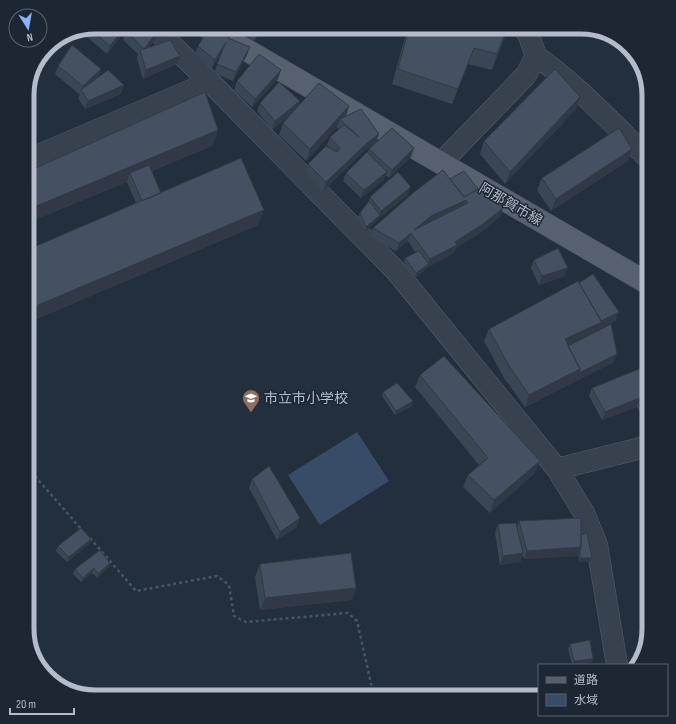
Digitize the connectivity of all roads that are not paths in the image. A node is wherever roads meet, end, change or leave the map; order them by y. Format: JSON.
{"nodes":[{"id":1,"x":160,"y":34,"type":"edge"},
{"id":2,"x":218,"y":34,"type":"edge"},
{"id":3,"x":528,"y":34,"type":"edge"},
{"id":4,"x":536,"y":56,"type":"junction"},
{"id":5,"x":210,"y":82,"type":"junction"},
{"id":6,"x":642,"y":152,"type":"edge"},
{"id":7,"x":34,"y":157,"type":"edge"},
{"id":8,"x":441,"y":163,"type":"junction"},
{"id":9,"x":642,"y":280,"type":"edge"},
{"id":10,"x":642,"y":448,"type":"edge"},
{"id":11,"x":557,"y":469,"type":"junction"},
{"id":12,"x":617,"y":664,"type":"edge"}],
"edges":[{"from":1,"to":5,"type":"street"},
{"from":2,"to":8,"type":"main road","name":"阿那賀市線"},
{"from":3,"to":4,"type":"street"},
{"from":4,"to":6,"type":"street"},
{"from":4,"to":8,"type":"street"},
{"from":5,"to":7,"type":"street"},
{"from":5,"to":11,"type":"street"},
{"from":8,"to":9,"type":"main road","name":"阿那賀市線"},
{"from":10,"to":11,"type":"street"},
{"from":11,"to":12,"type":"street"}]}
